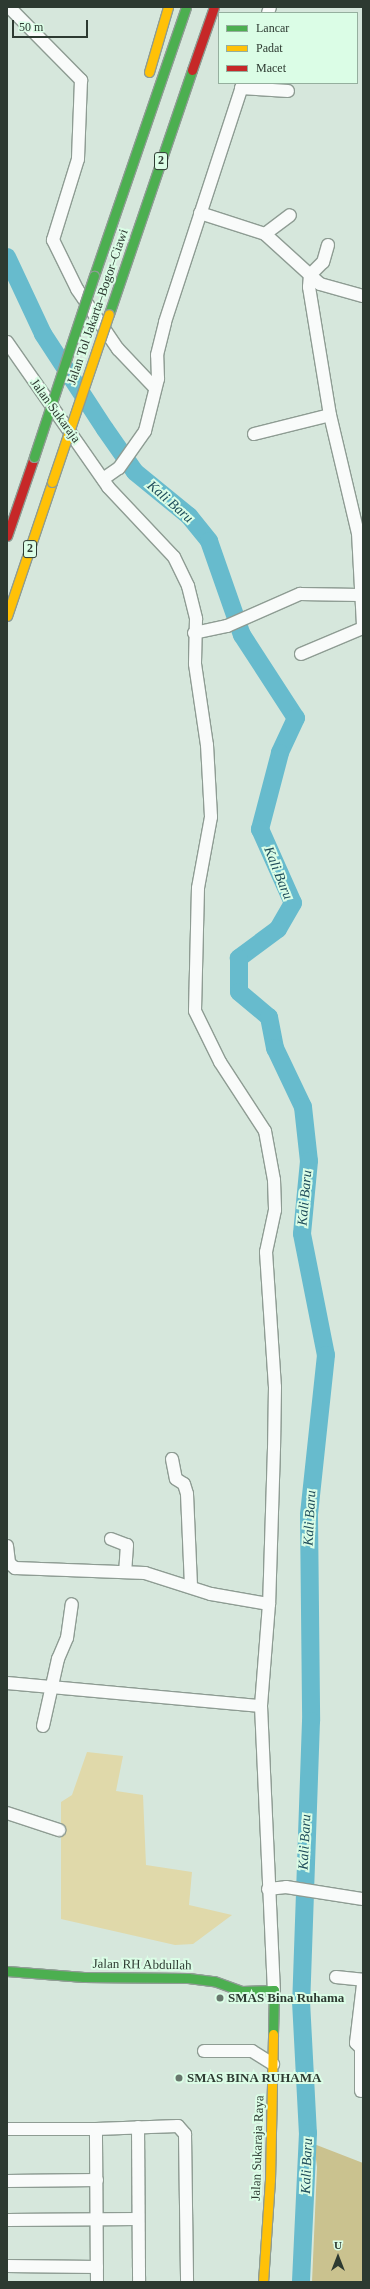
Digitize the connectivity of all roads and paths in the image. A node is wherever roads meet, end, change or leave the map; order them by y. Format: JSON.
{"nodes":[{"id":1,"x":9,"y":7,"type":"edge"},
{"id":2,"x":168,"y":7,"type":"edge"},
{"id":3,"x":186,"y":7,"type":"edge"},
{"id":4,"x":214,"y":7,"type":"edge"},
{"id":5,"x":147,"y":82,"type":"dead end"},
{"id":6,"x":242,"y":86,"type":"edge"},
{"id":7,"x":288,"y":91,"type":"dead end"},
{"id":8,"x":136,"y":119,"type":"dead end"},
{"id":9,"x":122,"y":194,"type":"junction"},
{"id":10,"x":200,"y":212,"type":"junction"},
{"id":11,"x":290,"y":214,"type":"dead end"},
{"id":12,"x":265,"y":234,"type":"junction"},
{"id":13,"x":328,"y":245,"type":"dead end"},
{"id":14,"x":310,"y":275,"type":"junction"},
{"id":15,"x":363,"y":296,"type":"edge"},
{"id":16,"x":7,"y":342,"type":"edge"},
{"id":17,"x":155,"y":388,"type":"junction"},
{"id":18,"x":330,"y":415,"type":"junction"},
{"id":19,"x":254,"y":434,"type":"dead end"},
{"id":20,"x":103,"y":479,"type":"junction"},
{"id":21,"x":7,"y":536,"type":"edge"},
{"id":22,"x":360,"y":595,"type":"junction"},
{"id":23,"x":7,"y":616,"type":"edge"},
{"id":24,"x":363,"y":624,"type":"edge"},
{"id":25,"x":363,"y":628,"type":"edge"},
{"id":26,"x":194,"y":633,"type":"junction"},
{"id":27,"x":301,"y":654,"type":"dead end"},
{"id":28,"x":172,"y":1459,"type":"dead end"},
{"id":29,"x":111,"y":1539,"type":"dead end"},
{"id":30,"x":7,"y":1546,"type":"edge"},
{"id":31,"x":125,"y":1572,"type":"junction"},
{"id":32,"x":191,"y":1587,"type":"junction"},
{"id":33,"x":72,"y":1604,"type":"dead end"},
{"id":34,"x":269,"y":1604,"type":"junction"},
{"id":35,"x":7,"y":1683,"type":"edge"},
{"id":36,"x":54,"y":1687,"type":"junction"},
{"id":37,"x":261,"y":1706,"type":"junction"},
{"id":38,"x":44,"y":1726,"type":"dead end"},
{"id":39,"x":7,"y":1813,"type":"edge"},
{"id":40,"x":59,"y":1830,"type":"dead end"},
{"id":41,"x":268,"y":1889,"type":"junction"},
{"id":42,"x":363,"y":1898,"type":"edge"},
{"id":43,"x":7,"y":1971,"type":"edge"},
{"id":44,"x":336,"y":1977,"type":"dead end"},
{"id":45,"x":363,"y":1980,"type":"edge"},
{"id":46,"x":363,"y":1984,"type":"edge"},
{"id":47,"x":274,"y":1990,"type":"junction"},
{"id":48,"x":204,"y":2051,"type":"dead end"},
{"id":49,"x":273,"y":2064,"type":"junction"},
{"id":50,"x":361,"y":2091,"type":"dead end"},
{"id":51,"x":138,"y":2127,"type":"junction"},
{"id":52,"x":7,"y":2129,"type":"edge"},
{"id":53,"x":96,"y":2129,"type":"junction"},
{"id":54,"x":97,"y":2180,"type":"junction"},
{"id":55,"x":7,"y":2181,"type":"edge"},
{"id":56,"x":138,"y":2219,"type":"junction"},
{"id":57,"x":7,"y":2220,"type":"edge"},
{"id":58,"x":97,"y":2221,"type":"junction"},
{"id":59,"x":7,"y":2266,"type":"edge"},
{"id":60,"x":97,"y":2267,"type":"junction"},
{"id":61,"x":98,"y":2282,"type":"edge"},
{"id":62,"x":139,"y":2282,"type":"edge"},
{"id":63,"x":187,"y":2282,"type":"edge"},
{"id":64,"x":262,"y":2282,"type":"edge"}],
"edges":[{"from":1,"to":17,"type":"street"},
{"from":2,"to":5,"type":"main road"},
{"from":3,"to":9,"type":"main road","name":"Jalan Tol Jakarta–Bogor–Ciawi","number":"2"},
{"from":4,"to":23,"type":"main road","name":"Jalan Tol Jakarta–Bogor–Ciawi","number":"2","bridge":true},
{"from":6,"to":7,"type":"street"},
{"from":6,"to":10,"type":"street"},
{"from":8,"to":9,"type":"main road"},
{"from":9,"to":21,"type":"main road","name":"Jalan Tol Jakarta–Bogor–Ciawi","number":"2","bridge":true},
{"from":10,"to":12,"type":"street"},
{"from":10,"to":17,"type":"street"},
{"from":11,"to":12,"type":"street"},
{"from":12,"to":14,"type":"street"},
{"from":13,"to":14,"type":"street"},
{"from":14,"to":15,"type":"street"},
{"from":14,"to":18,"type":"street"},
{"from":16,"to":20,"type":"street","name":"Jalan Sukaraja"},
{"from":17,"to":20,"type":"street"},
{"from":18,"to":19,"type":"street"},
{"from":18,"to":22,"type":"street"},
{"from":20,"to":26,"type":"street","name":"Jalan Sukaraja"},
{"from":22,"to":24,"type":"street"},
{"from":22,"to":26,"type":"street"},
{"from":25,"to":27,"type":"street"},
{"from":26,"to":34,"type":"street","name":"Jalan Sukaraja"},
{"from":28,"to":32,"type":"street"},
{"from":29,"to":31,"type":"street"},
{"from":30,"to":31,"type":"street"},
{"from":31,"to":32,"type":"street"},
{"from":32,"to":34,"type":"street"},
{"from":33,"to":36,"type":"street"},
{"from":34,"to":37,"type":"street","name":"Jalan Sukaraja"},
{"from":35,"to":36,"type":"street"},
{"from":36,"to":37,"type":"street"},
{"from":36,"to":38,"type":"street"},
{"from":37,"to":41,"type":"street","name":"Jalan Sukaraja"},
{"from":39,"to":40,"type":"street"},
{"from":41,"to":42,"type":"street"},
{"from":41,"to":47,"type":"street","name":"Jalan Sukaraja"},
{"from":43,"to":47,"type":"main road","name":"Jalan RH Abdullah"},
{"from":44,"to":45,"type":"street"},
{"from":46,"to":50,"type":"street"},
{"from":47,"to":49,"type":"main road","name":"Jalan Sukaraja Raya"},
{"from":48,"to":49,"type":"street"},
{"from":49,"to":64,"type":"main road","name":"Jalan Sukaraja Raya"},
{"from":51,"to":53,"type":"street"},
{"from":51,"to":56,"type":"street"},
{"from":51,"to":63,"type":"street"},
{"from":52,"to":53,"type":"street"},
{"from":53,"to":54,"type":"street"},
{"from":54,"to":55,"type":"street"},
{"from":54,"to":58,"type":"street"},
{"from":56,"to":58,"type":"street"},
{"from":56,"to":62,"type":"street"},
{"from":57,"to":58,"type":"street"},
{"from":58,"to":60,"type":"street"},
{"from":59,"to":60,"type":"street"},
{"from":60,"to":61,"type":"street"}]}
